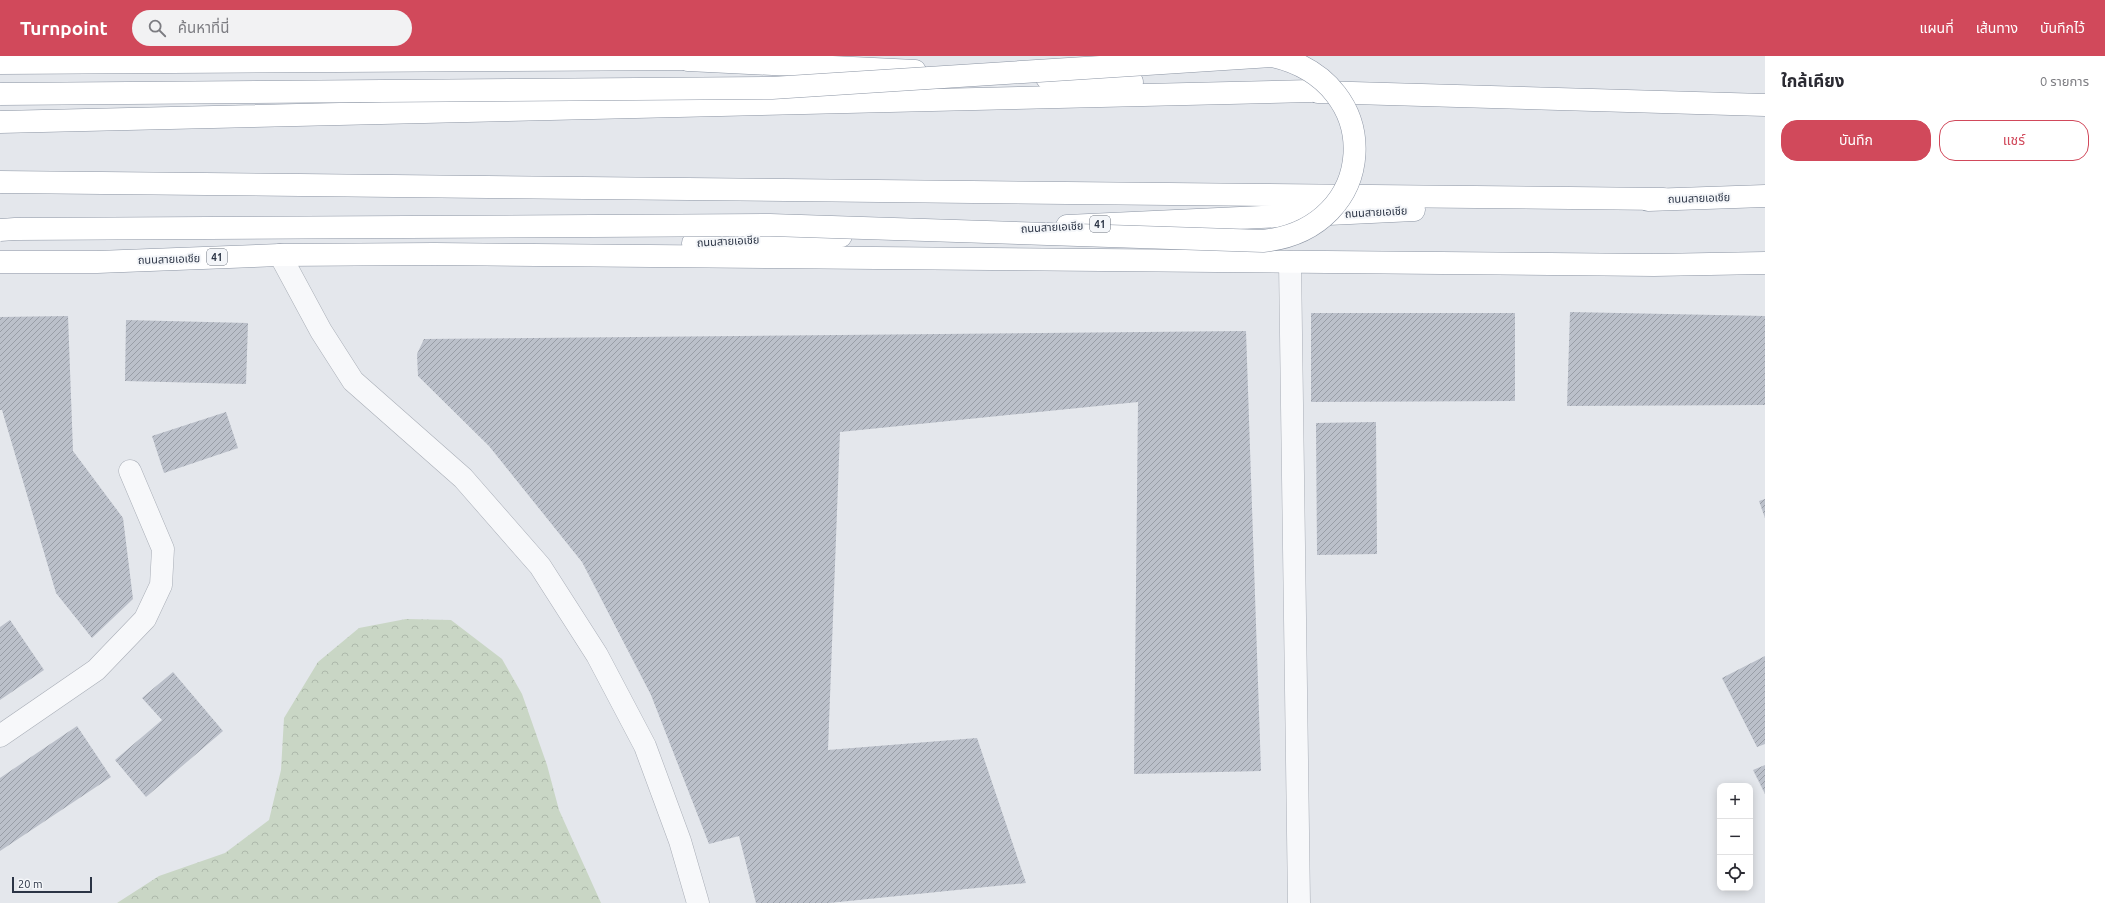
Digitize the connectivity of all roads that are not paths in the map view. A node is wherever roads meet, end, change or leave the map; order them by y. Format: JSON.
{"nodes":[{"id":1,"x":761,"y":56,"type":"edge"},
{"id":2,"x":645,"y":58,"type":"edge"},
{"id":3,"x":156,"y":59,"type":"edge"},
{"id":4,"x":688,"y":60,"type":"junction"},
{"id":5,"x":0,"y":63,"type":"edge"},
{"id":6,"x":1311,"y":91,"type":"junction"},
{"id":7,"x":0,"y":94,"type":"edge"},
{"id":8,"x":1765,"y":105,"type":"edge"},
{"id":9,"x":0,"y":122,"type":"edge"},
{"id":10,"x":0,"y":182,"type":"edge"},
{"id":11,"x":78,"y":183,"type":"junction"},
{"id":12,"x":0,"y":190,"type":"edge"},
{"id":13,"x":1765,"y":196,"type":"edge"},
{"id":14,"x":1663,"y":199,"type":"junction"},
{"id":15,"x":0,"y":230,"type":"edge"},
{"id":16,"x":435,"y":254,"type":"junction"},
{"id":17,"x":280,"y":255,"type":"junction"},
{"id":18,"x":0,"y":262,"type":"edge"},
{"id":19,"x":1290,"y":262,"type":"junction"},
{"id":20,"x":1765,"y":263,"type":"edge"},
{"id":21,"x":130,"y":471,"type":"dead end"},
{"id":22,"x":0,"y":736,"type":"edge"},
{"id":23,"x":698,"y":903,"type":"edge"},
{"id":24,"x":1299,"y":903,"type":"edge"}],
"edges":[{"from":1,"to":4,"type":"highway"},
{"from":2,"to":3,"type":"highway"},
{"from":2,"to":4,"type":"highway"},
{"from":3,"to":5,"type":"highway"},
{"from":4,"to":6,"type":"highway"},
{"from":6,"to":8,"type":"highway"},
{"from":6,"to":9,"type":"highway"},
{"from":7,"to":15,"type":"highway","bridge":true},
{"from":10,"to":11,"type":"highway"},
{"from":11,"to":12,"type":"highway"},
{"from":11,"to":14,"type":"highway"},
{"from":13,"to":14,"type":"highway","name":"ถนนสายเอเชีย","number":"41"},
{"from":14,"to":16,"type":"highway","name":"ถนนสายเอเชีย","number":"41"},
{"from":16,"to":17,"type":"highway","name":"ถนนสายเอเชีย","number":"41"},
{"from":16,"to":19,"type":"highway","name":"ถนนสายเอเชีย","number":"41"},
{"from":17,"to":18,"type":"highway","name":"ถนนสายเอเชีย","number":"41"},
{"from":17,"to":23,"type":"street"},
{"from":19,"to":20,"type":"highway","name":"ถนนสายเอเชีย","number":"41"},
{"from":19,"to":24,"type":"street"},
{"from":21,"to":22,"type":"street"}]}
